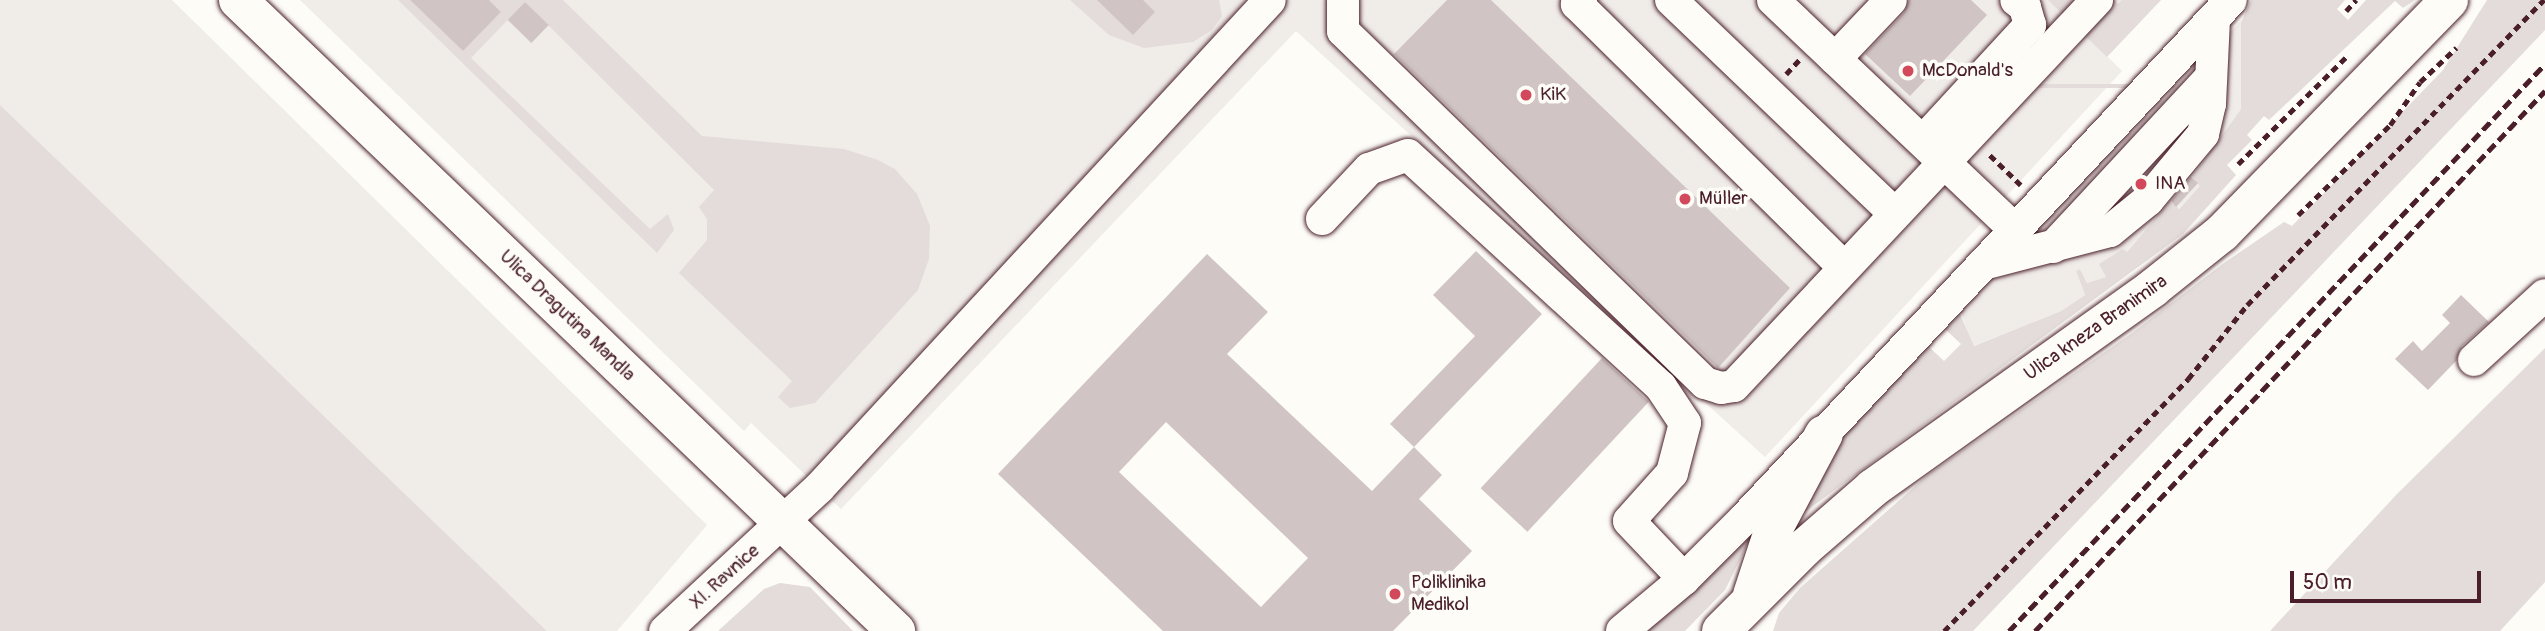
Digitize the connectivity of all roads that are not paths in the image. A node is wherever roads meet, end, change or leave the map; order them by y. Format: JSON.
{"nodes":[{"id":1,"x":238,"y":0,"type":"edge"},
{"id":2,"x":1343,"y":0,"type":"edge"},
{"id":3,"x":1581,"y":0,"type":"edge"},
{"id":4,"x":1671,"y":0,"type":"edge"},
{"id":5,"x":1773,"y":0,"type":"edge"},
{"id":6,"x":1891,"y":0,"type":"edge"},
{"id":7,"x":2097,"y":0,"type":"edge"},
{"id":8,"x":2449,"y":0,"type":"edge"},
{"id":9,"x":2021,"y":2,"type":"edge"},
{"id":10,"x":1262,"y":3,"type":"edge"},
{"id":11,"x":2222,"y":9,"type":"edge"},
{"id":12,"x":1836,"y":59,"type":"junction"},
{"id":13,"x":2211,"y":90,"type":"junction"},
{"id":14,"x":1933,"y":150,"type":"junction"},
{"id":15,"x":1894,"y":213,"type":"junction"},
{"id":16,"x":1322,"y":219,"type":"dead end"},
{"id":17,"x":2016,"y":230,"type":"junction"},
{"id":18,"x":2052,"y":248,"type":"junction"},
{"id":19,"x":1983,"y":264,"type":"junction"},
{"id":20,"x":1843,"y":265,"type":"junction"},
{"id":21,"x":2545,"y":295,"type":"edge"},
{"id":22,"x":2474,"y":360,"type":"dead end"},
{"id":23,"x":1824,"y":434,"type":"junction"},
{"id":24,"x":783,"y":523,"type":"junction"},
{"id":25,"x":1684,"y":579,"type":"junction"},
{"id":26,"x":1748,"y":616,"type":"edge"},
{"id":27,"x":665,"y":631,"type":"edge"},
{"id":28,"x":896,"y":631,"type":"edge"},
{"id":29,"x":1622,"y":631,"type":"edge"},
{"id":30,"x":1721,"y":631,"type":"edge"}],
"edges":[{"from":1,"to":24,"type":"main road","name":"Ulica Dragutina Mandla"},
{"from":2,"to":20,"type":"street"},
{"from":3,"to":20,"type":"street"},
{"from":4,"to":15,"type":"street"},
{"from":5,"to":12,"type":"street"},
{"from":6,"to":12,"type":"street"},
{"from":7,"to":14,"type":"street"},
{"from":8,"to":26,"type":"main road","name":"Ulica kneza Branimira"},
{"from":9,"to":14,"type":"street"},
{"from":10,"to":24,"type":"street","name":"XI. Ravnice"},
{"from":11,"to":13,"type":"street"},
{"from":11,"to":17,"type":"street"},
{"from":12,"to":14,"type":"street"},
{"from":13,"to":18,"type":"street"},
{"from":13,"to":18,"type":"street"},
{"from":14,"to":15,"type":"street"},
{"from":14,"to":17,"type":"street"},
{"from":15,"to":20,"type":"street"},
{"from":16,"to":25,"type":"street"},
{"from":17,"to":19,"type":"street"},
{"from":18,"to":19,"type":"street"},
{"from":19,"to":23,"type":"street"},
{"from":21,"to":22,"type":"street"},
{"from":23,"to":25,"type":"street"},
{"from":23,"to":26,"type":"main road"},
{"from":24,"to":27,"type":"street","name":"XI. Ravnice"},
{"from":24,"to":28,"type":"main road","name":"Ulica Dragutina Mandla"},
{"from":25,"to":29,"type":"street"},
{"from":26,"to":30,"type":"main road","name":"Ulica kneza Branimira"}]}
